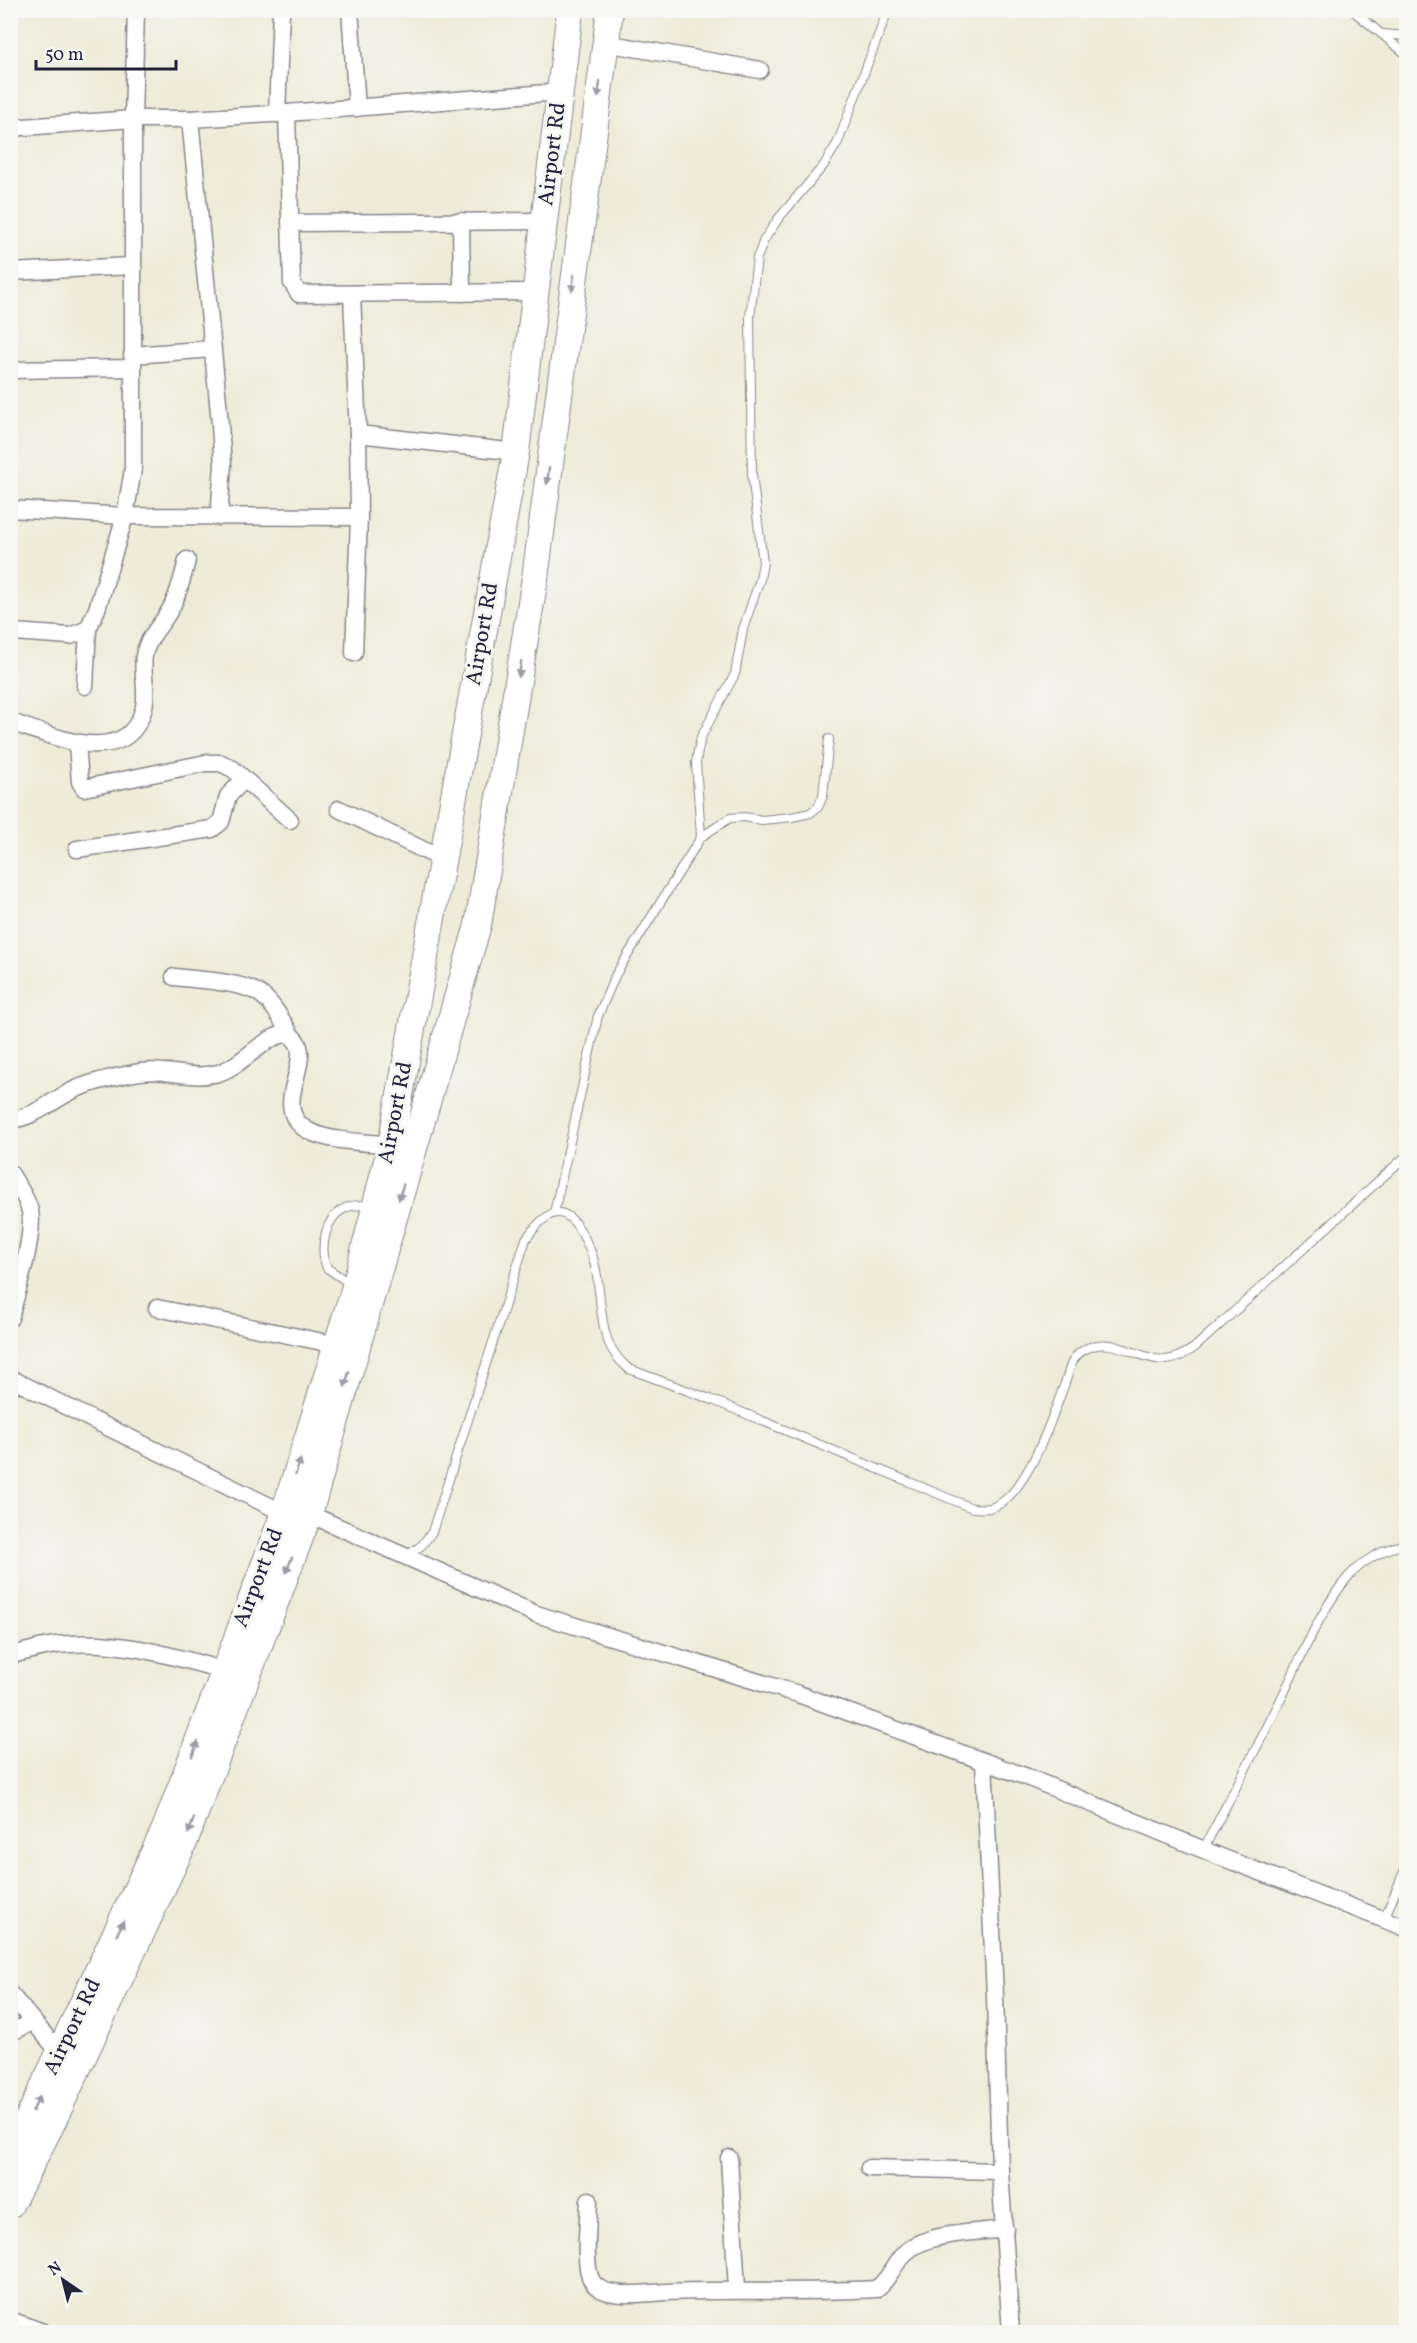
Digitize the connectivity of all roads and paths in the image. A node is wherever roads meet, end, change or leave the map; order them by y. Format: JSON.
{"nodes":[{"id":1,"x":136,"y":10,"type":"edge"},
{"id":2,"x":281,"y":10,"type":"edge"},
{"id":3,"x":350,"y":10,"type":"edge"},
{"id":4,"x":570,"y":10,"type":"edge"},
{"id":5,"x":610,"y":10,"type":"edge"},
{"id":6,"x":888,"y":10,"type":"edge"},
{"id":7,"x":1352,"y":10,"type":"edge"},
{"id":8,"x":1383,"y":34,"type":"junction"},
{"id":9,"x":1407,"y":36,"type":"edge"},
{"id":10,"x":605,"y":43,"type":"junction"},
{"id":11,"x":1407,"y":54,"type":"edge"},
{"id":12,"x":760,"y":70,"type":"dead end"},
{"id":13,"x":560,"y":92,"type":"junction"},
{"id":14,"x":357,"y":108,"type":"junction"},
{"id":15,"x":282,"y":113,"type":"junction"},
{"id":16,"x":133,"y":119,"type":"junction"},
{"id":17,"x":190,"y":119,"type":"junction"},
{"id":18,"x":10,"y":128,"type":"edge"},
{"id":19,"x":461,"y":221,"type":"junction"},
{"id":20,"x":544,"y":221,"type":"junction"},
{"id":21,"x":290,"y":223,"type":"junction"},
{"id":22,"x":132,"y":266,"type":"junction"},
{"id":23,"x":10,"y":272,"type":"edge"},
{"id":24,"x":535,"y":292,"type":"junction"},
{"id":25,"x":462,"y":293,"type":"junction"},
{"id":26,"x":351,"y":294,"type":"junction"},
{"id":27,"x":213,"y":349,"type":"junction"},
{"id":28,"x":131,"y":361,"type":"junction"},
{"id":29,"x":10,"y":370,"type":"edge"},
{"id":30,"x":358,"y":434,"type":"junction"},
{"id":31,"x":516,"y":452,"type":"junction"},
{"id":32,"x":10,"y":509,"type":"edge"},
{"id":33,"x":125,"y":516,"type":"junction"},
{"id":34,"x":219,"y":517,"type":"junction"},
{"id":35,"x":359,"y":517,"type":"junction"},
{"id":36,"x":187,"y":560,"type":"dead end"},
{"id":37,"x":88,"y":628,"type":"junction"},
{"id":38,"x":13,"y":632,"type":"dead end"},
{"id":39,"x":354,"y":653,"type":"dead end"},
{"id":40,"x":85,"y":686,"type":"dead end"},
{"id":41,"x":10,"y":722,"type":"edge"},
{"id":42,"x":829,"y":739,"type":"dead end"},
{"id":43,"x":77,"y":743,"type":"junction"},
{"id":44,"x":244,"y":780,"type":"junction"},
{"id":45,"x":339,"y":809,"type":"dead end"},
{"id":46,"x":290,"y":820,"type":"dead end"},
{"id":47,"x":701,"y":837,"type":"junction"},
{"id":48,"x":77,"y":849,"type":"dead end"},
{"id":49,"x":442,"y":860,"type":"junction"},
{"id":50,"x":174,"y":977,"type":"dead end"},
{"id":51,"x":291,"y":1035,"type":"junction"},
{"id":52,"x":10,"y":1120,"type":"edge"},
{"id":53,"x":391,"y":1145,"type":"junction"},
{"id":54,"x":1407,"y":1156,"type":"edge"},
{"id":55,"x":10,"y":1173,"type":"edge"},
{"id":56,"x":376,"y":1205,"type":"junction"},
{"id":57,"x":554,"y":1213,"type":"junction"},
{"id":58,"x":355,"y":1287,"type":"junction"},
{"id":59,"x":157,"y":1308,"type":"dead end"},
{"id":60,"x":10,"y":1318,"type":"edge"},
{"id":61,"x":337,"y":1345,"type":"junction"},
{"id":62,"x":10,"y":1377,"type":"edge"},
{"id":63,"x":296,"y":1514,"type":"junction"},
{"id":64,"x":1407,"y":1545,"type":"edge"},
{"id":65,"x":407,"y":1556,"type":"junction"},
{"id":66,"x":10,"y":1655,"type":"edge"},
{"id":67,"x":225,"y":1671,"type":"junction"},
{"id":68,"x":984,"y":1762,"type":"junction"},
{"id":69,"x":1203,"y":1850,"type":"junction"},
{"id":70,"x":1407,"y":1867,"type":"edge"},
{"id":71,"x":1384,"y":1919,"type":"junction"},
{"id":72,"x":1407,"y":1928,"type":"edge"},
{"id":73,"x":10,"y":1994,"type":"edge"},
{"id":74,"x":32,"y":2022,"type":"junction"},
{"id":75,"x":10,"y":2033,"type":"edge"},
{"id":76,"x":60,"y":2053,"type":"junction"},
{"id":77,"x":10,"y":2157,"type":"edge"},
{"id":78,"x":729,"y":2158,"type":"dead end"},
{"id":79,"x":869,"y":2168,"type":"dead end"},
{"id":80,"x":1000,"y":2171,"type":"junction"},
{"id":81,"x":589,"y":2200,"type":"dead end"},
{"id":82,"x":10,"y":2205,"type":"edge"},
{"id":83,"x":1005,"y":2229,"type":"junction"},
{"id":84,"x":737,"y":2289,"type":"junction"},
{"id":85,"x":10,"y":2320,"type":"edge"},
{"id":86,"x":44,"y":2332,"type":"edge"},
{"id":87,"x":1011,"y":2332,"type":"edge"}],
"edges":[{"from":1,"to":16,"type":"street"},
{"from":2,"to":15,"type":"street"},
{"from":3,"to":14,"type":"street"},
{"from":4,"to":13,"type":"main road","name":"Airport Rd"},
{"from":5,"to":10,"type":"main road"},
{"from":6,"to":47,"type":"lane"},
{"from":7,"to":8,"type":"lane"},
{"from":8,"to":9,"type":"lane"},
{"from":8,"to":11,"type":"lane"},
{"from":10,"to":12,"type":"street"},
{"from":10,"to":63,"type":"main road","one_way":true},
{"from":13,"to":14,"type":"street"},
{"from":13,"to":20,"type":"main road","name":"Airport Rd"},
{"from":14,"to":15,"type":"street"},
{"from":15,"to":17,"type":"street"},
{"from":15,"to":21,"type":"street"},
{"from":16,"to":17,"type":"street"},
{"from":16,"to":18,"type":"street"},
{"from":16,"to":22,"type":"street"},
{"from":17,"to":27,"type":"street"},
{"from":19,"to":20,"type":"street"},
{"from":19,"to":21,"type":"street"},
{"from":19,"to":25,"type":"street"},
{"from":20,"to":24,"type":"main road","name":"Airport Rd"},
{"from":21,"to":26,"type":"street"},
{"from":22,"to":23,"type":"street"},
{"from":22,"to":28,"type":"street"},
{"from":24,"to":25,"type":"street"},
{"from":24,"to":31,"type":"main road","name":"Airport Rd"},
{"from":25,"to":26,"type":"street"},
{"from":26,"to":30,"type":"street"},
{"from":27,"to":28,"type":"street"},
{"from":27,"to":34,"type":"street"},
{"from":28,"to":29,"type":"street"},
{"from":28,"to":33,"type":"street"},
{"from":30,"to":31,"type":"street"},
{"from":30,"to":35,"type":"street"},
{"from":31,"to":49,"type":"main road","name":"Airport Rd"},
{"from":32,"to":33,"type":"street"},
{"from":33,"to":34,"type":"street"},
{"from":33,"to":37,"type":"street"},
{"from":34,"to":35,"type":"street"},
{"from":35,"to":39,"type":"street"},
{"from":36,"to":43,"type":"street"},
{"from":37,"to":38,"type":"street"},
{"from":37,"to":40,"type":"street"},
{"from":41,"to":43,"type":"street"},
{"from":42,"to":47,"type":"lane"},
{"from":43,"to":44,"type":"street"},
{"from":44,"to":46,"type":"street"},
{"from":44,"to":48,"type":"street"},
{"from":45,"to":49,"type":"street"},
{"from":47,"to":57,"type":"lane"},
{"from":49,"to":53,"type":"main road","name":"Airport Rd"},
{"from":50,"to":51,"type":"street"},
{"from":51,"to":52,"type":"street"},
{"from":51,"to":53,"type":"street"},
{"from":53,"to":56,"type":"main road","name":"Airport Rd"},
{"from":54,"to":57,"type":"lane"},
{"from":55,"to":60,"type":"street"},
{"from":56,"to":58,"type":"main road","name":"Airport Rd"},
{"from":56,"to":58,"type":"lane"},
{"from":57,"to":65,"type":"lane"},
{"from":58,"to":61,"type":"main road","name":"Airport Rd"},
{"from":59,"to":61,"type":"street"},
{"from":63,"to":61,"type":"main road","name":"Airport Rd","one_way":true},
{"from":62,"to":63,"type":"street"},
{"from":63,"to":65,"type":"street"},
{"from":63,"to":67,"type":"main road","name":"Airport Rd"},
{"from":63,"to":82,"type":"main road","one_way":true},
{"from":64,"to":69,"type":"lane"},
{"from":65,"to":68,"type":"street"},
{"from":66,"to":67,"type":"street"},
{"from":76,"to":67,"type":"main road","name":"Airport Rd","one_way":true},
{"from":68,"to":69,"type":"street"},
{"from":68,"to":80,"type":"street"},
{"from":69,"to":71,"type":"street"},
{"from":70,"to":71,"type":"lane"},
{"from":71,"to":72,"type":"street"},
{"from":73,"to":74,"type":"street"},
{"from":74,"to":75,"type":"street"},
{"from":74,"to":76,"type":"street"},
{"from":77,"to":76,"type":"main road","name":"Airport Rd","one_way":true},
{"from":78,"to":84,"type":"street"},
{"from":79,"to":80,"type":"street"},
{"from":80,"to":83,"type":"street"},
{"from":81,"to":84,"type":"street"},
{"from":83,"to":84,"type":"street"},
{"from":83,"to":87,"type":"street"},
{"from":85,"to":86,"type":"street"}]}
